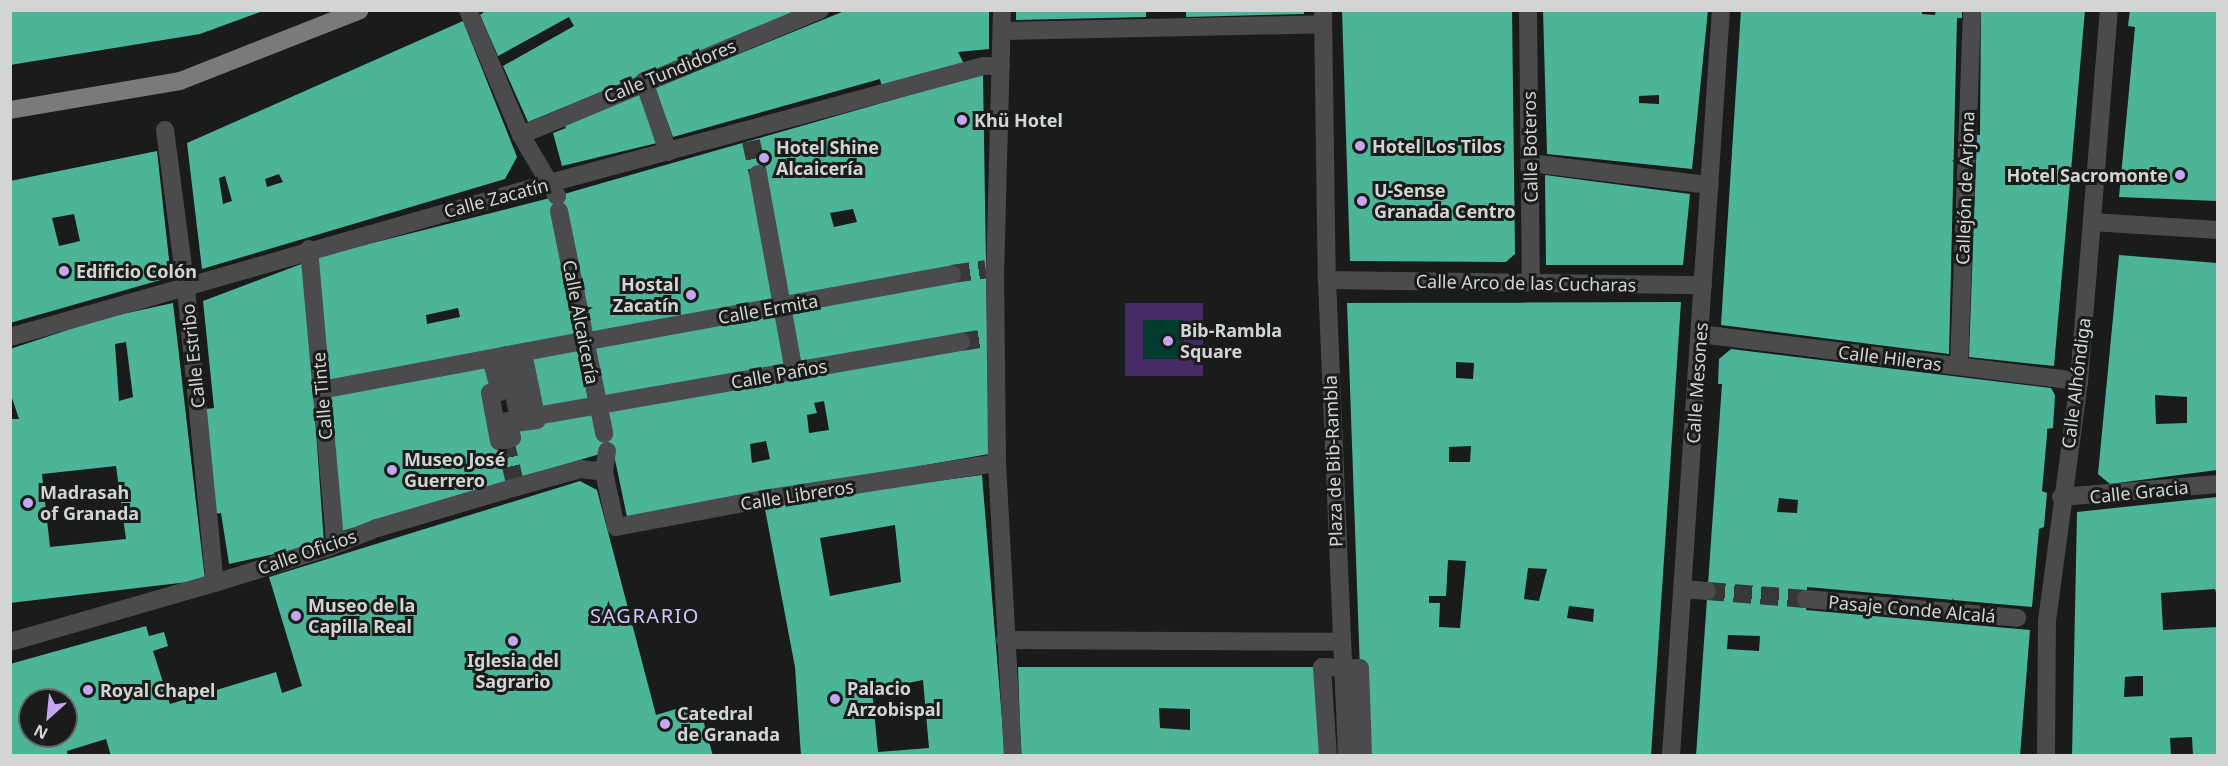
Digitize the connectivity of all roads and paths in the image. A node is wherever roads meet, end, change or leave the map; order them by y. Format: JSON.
{"nodes":[{"id":1,"x":360,"y":10,"type":"edge"},
{"id":2,"x":468,"y":10,"type":"edge"},
{"id":3,"x":820,"y":10,"type":"edge"},
{"id":4,"x":1528,"y":10,"type":"edge"},
{"id":5,"x":1721,"y":10,"type":"edge"},
{"id":6,"x":1972,"y":10,"type":"edge"},
{"id":7,"x":2109,"y":10,"type":"edge"},
{"id":8,"x":1323,"y":16,"type":"edge"},
{"id":9,"x":1166,"y":18,"type":"edge"},
{"id":10,"x":1002,"y":21,"type":"edge"},
{"id":11,"x":993,"y":66,"type":"junction"},
{"id":12,"x":644,"y":81,"type":"junction"},
{"id":13,"x":10,"y":110,"type":"edge"},
{"id":14,"x":165,"y":130,"type":"dead end"},
{"id":15,"x":521,"y":135,"type":"junction"},
{"id":16,"x":668,"y":152,"type":"junction"},
{"id":17,"x":1530,"y":163,"type":"junction"},
{"id":18,"x":758,"y":174,"type":"tunnel mouth"},
{"id":19,"x":1710,"y":185,"type":"junction"},
{"id":20,"x":556,"y":197,"type":"junction"},
{"id":21,"x":2092,"y":222,"type":"junction"},
{"id":22,"x":2217,"y":230,"type":"edge"},
{"id":23,"x":309,"y":249,"type":"junction"},
{"id":24,"x":952,"y":274,"type":"tunnel mouth"},
{"id":25,"x":1327,"y":280,"type":"junction"},
{"id":26,"x":1531,"y":283,"type":"junction"},
{"id":27,"x":1703,"y":285,"type":"junction"},
{"id":28,"x":186,"y":289,"type":"junction"},
{"id":29,"x":782,"y":306,"type":"junction"},
{"id":30,"x":1700,"y":334,"type":"junction"},
{"id":31,"x":10,"y":336,"type":"edge"},
{"id":32,"x":583,"y":342,"type":"junction"},
{"id":33,"x":961,"y":342,"type":"tunnel mouth"},
{"id":34,"x":507,"y":359,"type":"junction"},
{"id":35,"x":1959,"y":366,"type":"junction"},
{"id":36,"x":794,"y":372,"type":"junction"},
{"id":37,"x":2079,"y":381,"type":"junction"},
{"id":38,"x":321,"y":390,"type":"junction"},
{"id":39,"x":597,"y":406,"type":"junction"},
{"id":40,"x":528,"y":418,"type":"junction"},
{"id":41,"x":604,"y":433,"type":"dead end"},
{"id":42,"x":607,"y":452,"type":"dead end"},
{"id":43,"x":991,"y":464,"type":"junction"},
{"id":44,"x":604,"y":472,"type":"junction"},
{"id":45,"x":2217,"y":484,"type":"edge"},
{"id":46,"x":2061,"y":497,"type":"junction"},
{"id":47,"x":335,"y":542,"type":"junction"},
{"id":48,"x":215,"y":583,"type":"junction"},
{"id":49,"x":1684,"y":589,"type":"junction"},
{"id":50,"x":1707,"y":591,"type":"tunnel mouth"},
{"id":51,"x":1806,"y":599,"type":"tunnel mouth"},
{"id":52,"x":2018,"y":618,"type":"dead end"},
{"id":53,"x":1005,"y":640,"type":"junction"},
{"id":54,"x":10,"y":642,"type":"edge"},
{"id":55,"x":1340,"y":642,"type":"junction"},
{"id":56,"x":1341,"y":667,"type":"junction"},
{"id":57,"x":1013,"y":756,"type":"edge"},
{"id":58,"x":1328,"y":756,"type":"edge"},
{"id":59,"x":1347,"y":756,"type":"edge"},
{"id":60,"x":1363,"y":756,"type":"edge"},
{"id":61,"x":1671,"y":756,"type":"edge"},
{"id":62,"x":2046,"y":756,"type":"edge"}],
"edges":[{"from":1,"to":13,"type":"main road"},
{"from":2,"to":15,"type":"street"},
{"from":3,"to":12,"type":"street","name":"Calle Tundidores"},
{"from":4,"to":17,"type":"street","name":"Calle Boteros"},
{"from":5,"to":19,"type":"street","name":"Calle Mesones"},
{"from":6,"to":35,"type":"street","name":"Callejón de Arjona"},
{"from":7,"to":21,"type":"street","name":"Calle Alhóndiga"},
{"from":8,"to":9,"type":"street","name":"Plaza de Bib-Rambla"},
{"from":8,"to":25,"type":"street","name":"Plaza de Bib-Rambla"},
{"from":9,"to":10,"type":"street","name":"Plaza de Bib-Rambla"},
{"from":10,"to":11,"type":"street","name":"Plaza de Bib-Rambla"},
{"from":11,"to":16,"type":"street","name":"Calle Zacatín"},
{"from":11,"to":43,"type":"street","name":"Plaza de Bib-Rambla"},
{"from":12,"to":15,"type":"street","name":"Calle Tundidores"},
{"from":12,"to":16,"type":"street"},
{"from":14,"to":28,"type":"street","name":"Calle Estribo"},
{"from":15,"to":20,"type":"street"},
{"from":16,"to":20,"type":"street","name":"Calle Zacatín"},
{"from":17,"to":19,"type":"street"},
{"from":17,"to":26,"type":"street","name":"Calle Boteros"},
{"from":18,"to":29,"type":"street"},
{"from":19,"to":27,"type":"street","name":"Calle Mesones"},
{"from":20,"to":23,"type":"street","name":"Calle Zacatín"},
{"from":20,"to":32,"type":"street","name":"Calle Alcaicería"},
{"from":21,"to":22,"type":"street"},
{"from":21,"to":37,"type":"street","name":"Calle Alhóndiga"},
{"from":23,"to":28,"type":"street","name":"Calle Zacatín"},
{"from":23,"to":38,"type":"street","name":"Calle Tinte"},
{"from":24,"to":29,"type":"street","name":"Calle Ermita"},
{"from":25,"to":26,"type":"street","name":"Calle Arco de las Cucharas"},
{"from":25,"to":55,"type":"street","name":"Plaza de Bib-Rambla"},
{"from":26,"to":27,"type":"street","name":"Calle Arco de las Cucharas"},
{"from":27,"to":30,"type":"street","name":"Calle Mesones"},
{"from":28,"to":31,"type":"street","name":"Calle Zacatín"},
{"from":28,"to":48,"type":"street","name":"Calle Estribo"},
{"from":29,"to":32,"type":"street","name":"Calle Ermita"},
{"from":29,"to":36,"type":"street"},
{"from":30,"to":35,"type":"street","name":"Calle Hileras"},
{"from":30,"to":49,"type":"street","name":"Calle Mesones"},
{"from":32,"to":34,"type":"street","name":"Calle Ermita"},
{"from":32,"to":39,"type":"street","name":"Calle Alcaicería"},
{"from":33,"to":36,"type":"street","name":"Calle Paños"},
{"from":34,"to":38,"type":"street","name":"Calle Ermita"},
{"from":34,"to":40,"type":"street"},
{"from":34,"to":40,"type":"street","name":"Calle Paños"},
{"from":35,"to":37,"type":"street","name":"Calle Hileras"},
{"from":36,"to":39,"type":"street","name":"Calle Paños"},
{"from":37,"to":46,"type":"street","name":"Calle Alhóndiga"},
{"from":38,"to":47,"type":"street","name":"Calle Tinte"},
{"from":39,"to":40,"type":"street","name":"Calle Paños"},
{"from":39,"to":41,"type":"street","name":"Calle Alcaicería"},
{"from":42,"to":44,"type":"street"},
{"from":43,"to":44,"type":"street","name":"Calle Libreros"},
{"from":43,"to":53,"type":"street","name":"Plaza de Bib-Rambla"},
{"from":44,"to":47,"type":"street","name":"Calle Oficios"},
{"from":45,"to":46,"type":"street","name":"Calle Gracia"},
{"from":46,"to":62,"type":"street","name":"Calle Alhóndiga"},
{"from":47,"to":48,"type":"street","name":"Calle Oficios"},
{"from":48,"to":54,"type":"street","name":"Calle Oficios"},
{"from":49,"to":50,"type":"street"},
{"from":49,"to":61,"type":"street","name":"Calle Mesones"},
{"from":51,"to":52,"type":"street","name":"Pasaje Conde Alcalá"},
{"from":53,"to":55,"type":"street"},
{"from":53,"to":57,"type":"street","name":"Plaza de Bib-Rambla"},
{"from":55,"to":56,"type":"street","name":"Plaza de Bib-Rambla"},
{"from":56,"to":58,"type":"street"},
{"from":56,"to":59,"type":"street","name":"Plaza de Bib-Rambla"},
{"from":56,"to":60,"type":"street"}]}
